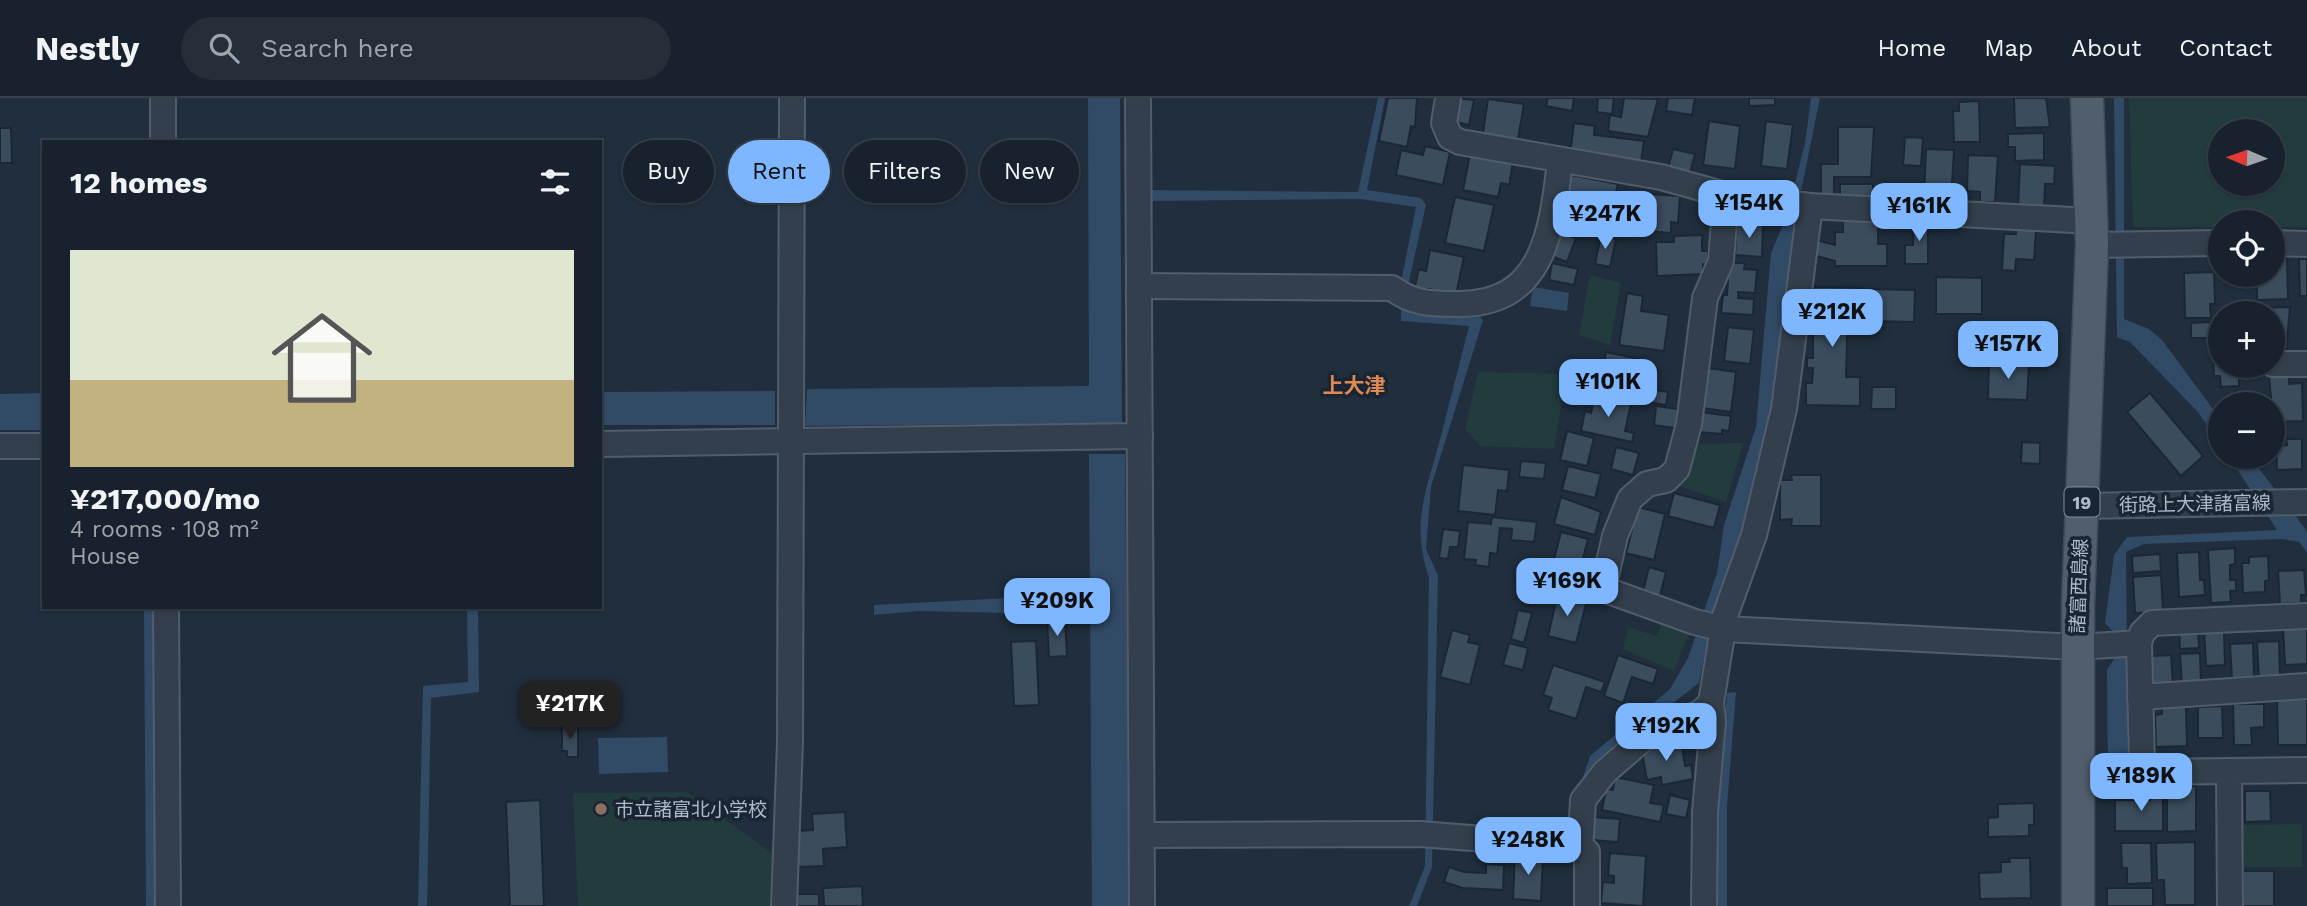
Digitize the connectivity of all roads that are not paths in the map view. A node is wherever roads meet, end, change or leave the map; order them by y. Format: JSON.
{"nodes":[{"id":1,"x":163,"y":98,"type":"edge"},
{"id":2,"x":792,"y":98,"type":"edge"},
{"id":3,"x":1138,"y":98,"type":"edge"},
{"id":4,"x":1448,"y":98,"type":"edge"},
{"id":5,"x":2087,"y":98,"type":"edge"},
{"id":6,"x":163,"y":140,"type":"edge"},
{"id":7,"x":1560,"y":161,"type":"junction"},
{"id":8,"x":1726,"y":195,"type":"junction"},
{"id":9,"x":1799,"y":204,"type":"junction"},
{"id":10,"x":2107,"y":238,"type":"junction"},
{"id":11,"x":2208,"y":242,"type":"edge"},
{"id":12,"x":2285,"y":243,"type":"edge"},
{"id":13,"x":2307,"y":244,"type":"edge"},
{"id":14,"x":1139,"y":286,"type":"junction"},
{"id":15,"x":2285,"y":364,"type":"edge"},
{"id":16,"x":2307,"y":364,"type":"edge"},
{"id":17,"x":1140,"y":436,"type":"junction"},
{"id":18,"x":602,"y":444,"type":"edge"},
{"id":19,"x":793,"y":444,"type":"junction"},
{"id":20,"x":0,"y":446,"type":"edge"},
{"id":21,"x":42,"y":446,"type":"edge"},
{"id":22,"x":2303,"y":502,"type":"edge"},
{"id":23,"x":2082,"y":506,"type":"junction"},
{"id":24,"x":166,"y":609,"type":"edge"},
{"id":25,"x":2307,"y":616,"type":"edge"},
{"id":26,"x":1711,"y":626,"type":"junction"},
{"id":27,"x":2139,"y":643,"type":"junction"},
{"id":28,"x":2078,"y":647,"type":"junction"},
{"id":29,"x":2307,"y":687,"type":"edge"},
{"id":30,"x":2140,"y":697,"type":"junction"},
{"id":31,"x":1712,"y":703,"type":"junction"},
{"id":32,"x":2307,"y":770,"type":"edge"},
{"id":33,"x":2229,"y":771,"type":"junction"},
{"id":34,"x":1142,"y":835,"type":"junction"},
{"id":35,"x":1577,"y":841,"type":"junction"},
{"id":36,"x":168,"y":906,"type":"edge"},
{"id":37,"x":784,"y":906,"type":"edge"},
{"id":38,"x":1142,"y":906,"type":"edge"},
{"id":39,"x":1587,"y":906,"type":"edge"},
{"id":40,"x":1704,"y":906,"type":"edge"},
{"id":41,"x":2078,"y":906,"type":"edge"},
{"id":42,"x":2230,"y":906,"type":"edge"}],
"edges":[{"from":1,"to":6,"type":"street"},
{"from":2,"to":19,"type":"street"},
{"from":3,"to":14,"type":"street"},
{"from":4,"to":7,"type":"street"},
{"from":5,"to":10,"type":"main road","name":"諸富西島線","number":"19"},
{"from":7,"to":8,"type":"street"},
{"from":7,"to":14,"type":"street"},
{"from":8,"to":9,"type":"street"},
{"from":8,"to":26,"type":"street"},
{"from":9,"to":10,"type":"street"},
{"from":9,"to":26,"type":"street"},
{"from":10,"to":11,"type":"street"},
{"from":10,"to":23,"type":"main road","name":"諸富西島線","number":"19"},
{"from":12,"to":13,"type":"street"},
{"from":14,"to":17,"type":"street"},
{"from":15,"to":16,"type":"street"},
{"from":17,"to":19,"type":"street"},
{"from":17,"to":34,"type":"street"},
{"from":18,"to":19,"type":"street"},
{"from":19,"to":37,"type":"street"},
{"from":20,"to":21,"type":"street"},
{"from":22,"to":23,"type":"street","name":"街路上大津諸富線"},
{"from":23,"to":28,"type":"main road","name":"諸富西島線","number":"19"},
{"from":24,"to":36,"type":"street"},
{"from":25,"to":27,"type":"street"},
{"from":26,"to":28,"type":"street"},
{"from":26,"to":31,"type":"street"},
{"from":27,"to":28,"type":"street"},
{"from":27,"to":30,"type":"street"},
{"from":28,"to":41,"type":"main road","name":"諸富西島線","number":"19"},
{"from":29,"to":30,"type":"street"},
{"from":30,"to":33,"type":"street"},
{"from":31,"to":35,"type":"street"},
{"from":31,"to":40,"type":"street"},
{"from":32,"to":33,"type":"street"},
{"from":33,"to":42,"type":"street"},
{"from":34,"to":35,"type":"street"},
{"from":34,"to":38,"type":"street"},
{"from":35,"to":39,"type":"street"}]}
